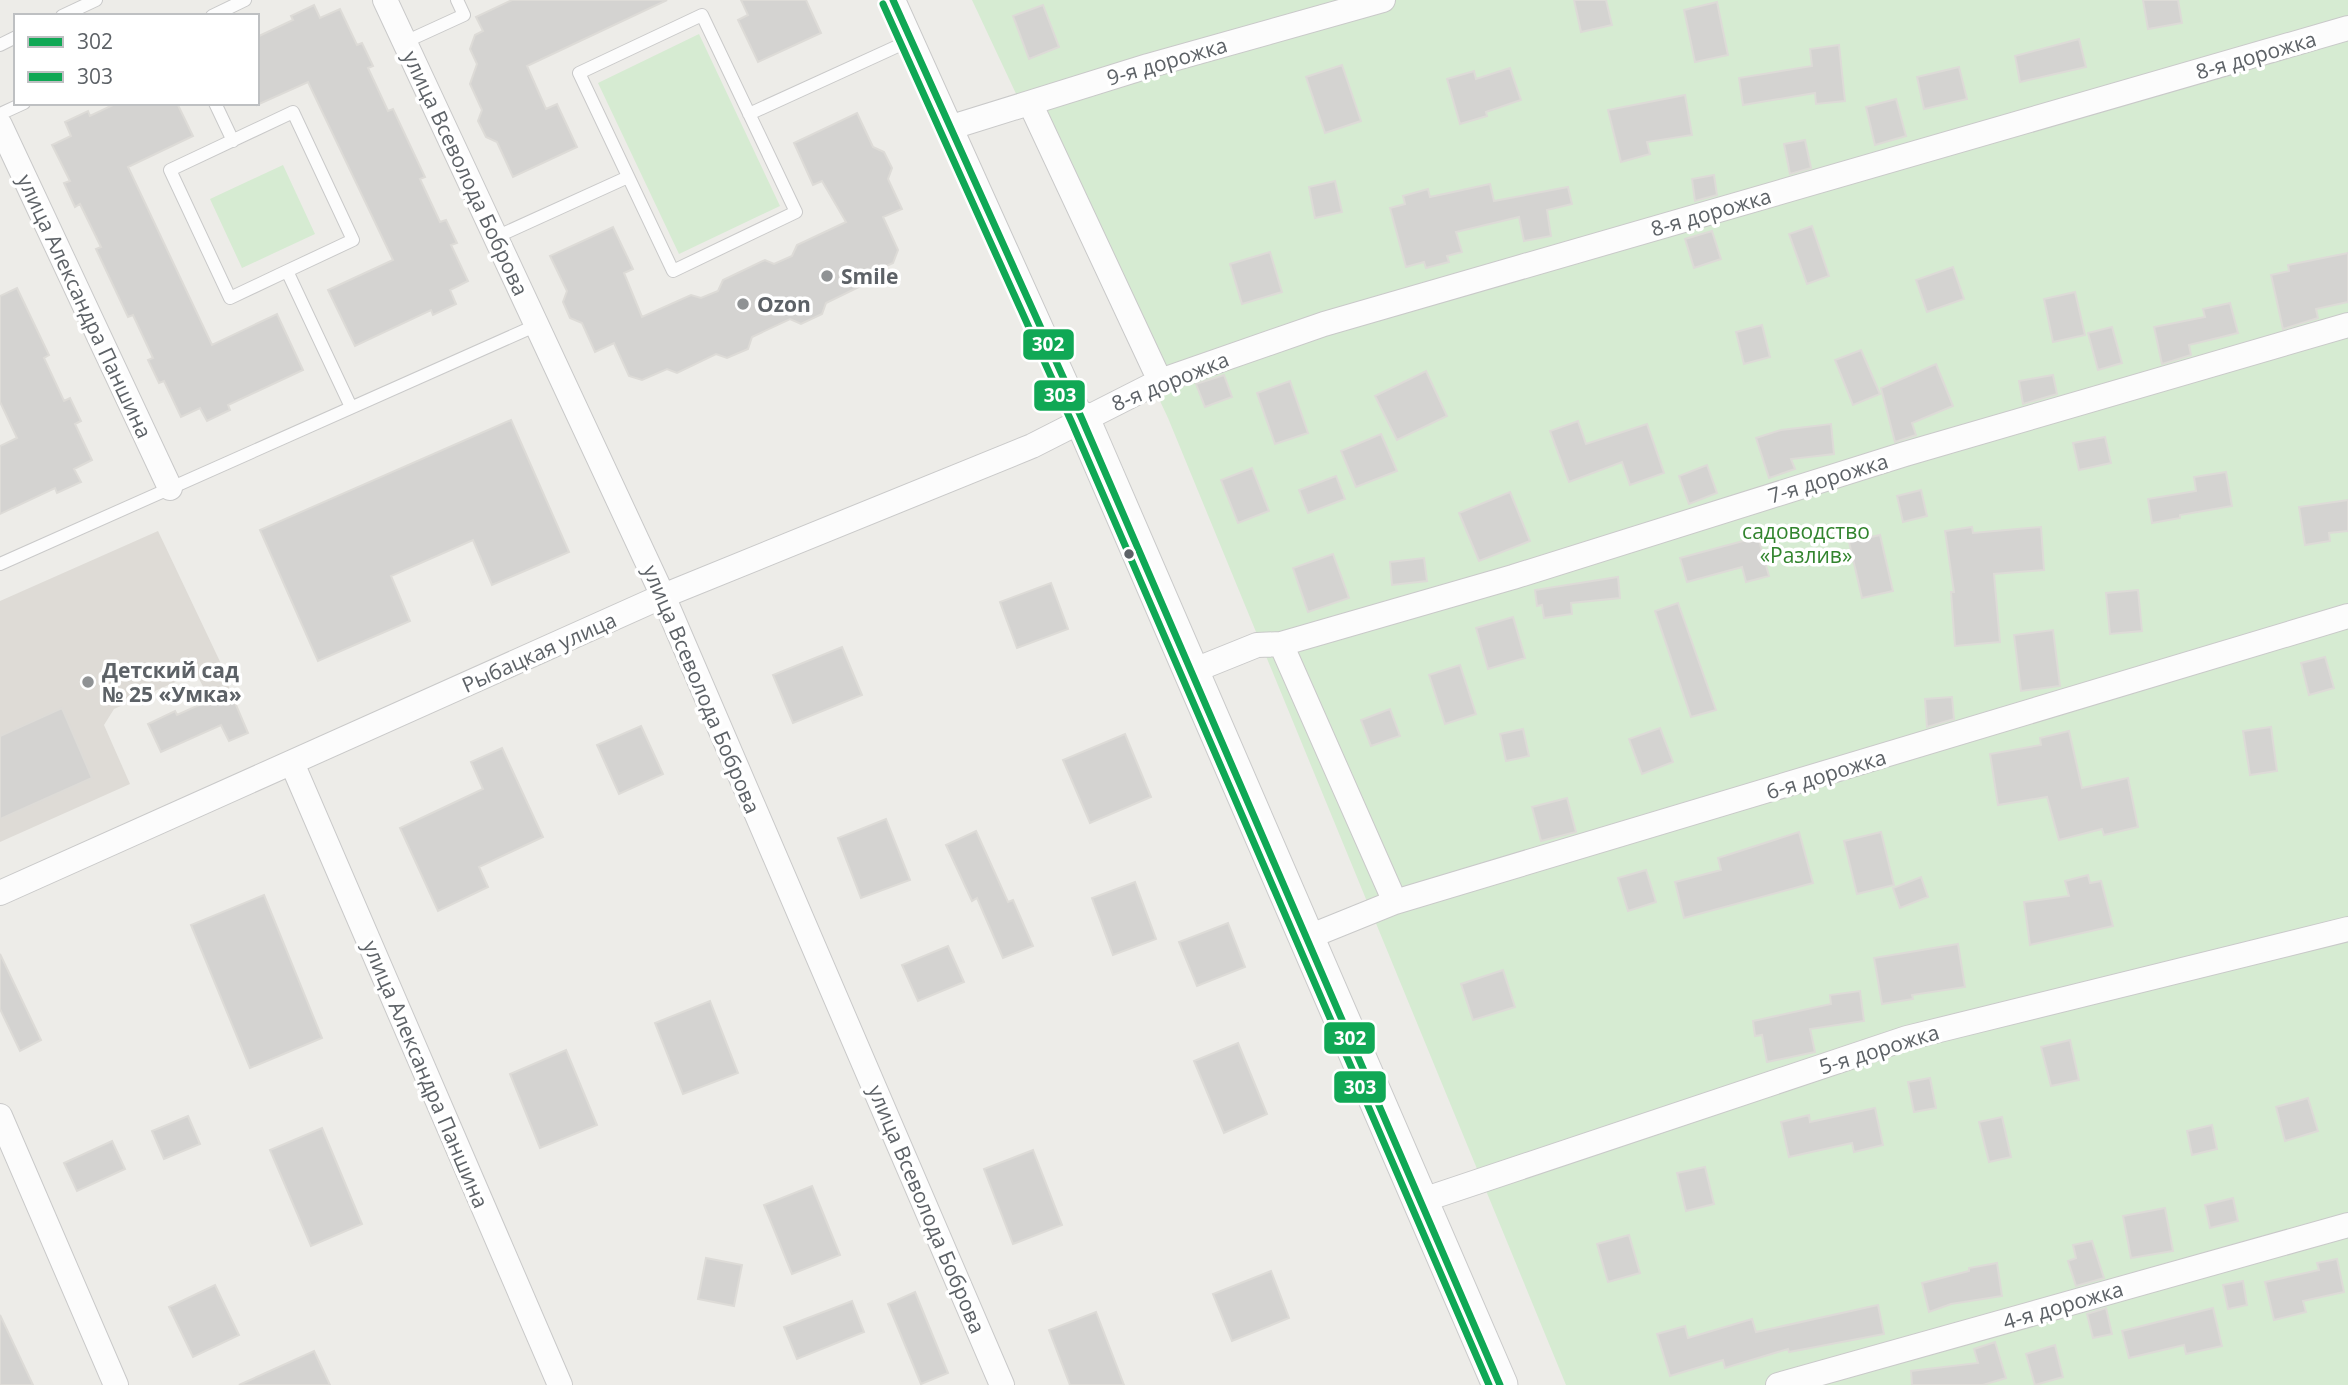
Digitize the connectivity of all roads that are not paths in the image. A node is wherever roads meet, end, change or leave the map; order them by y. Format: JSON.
{"nodes":[{"id":1,"x":96,"y":0,"type":"edge"},
{"id":2,"x":245,"y":0,"type":"edge"},
{"id":3,"x":385,"y":0,"type":"edge"},
{"id":4,"x":457,"y":0,"type":"edge"},
{"id":5,"x":893,"y":0,"type":"edge"},
{"id":6,"x":1383,"y":0,"type":"edge"},
{"id":7,"x":66,"y":14,"type":"edge"},
{"id":8,"x":216,"y":14,"type":"edge"},
{"id":9,"x":2348,"y":28,"type":"edge"},
{"id":10,"x":911,"y":40,"type":"junction"},
{"id":11,"x":405,"y":42,"type":"junction"},
{"id":12,"x":1030,"y":103,"type":"junction"},
{"id":13,"x":20,"y":105,"type":"edge"},
{"id":14,"x":216,"y":105,"type":"edge"},
{"id":15,"x":0,"y":114,"type":"edge"},
{"id":16,"x":749,"y":114,"type":"junction"},
{"id":17,"x":0,"y":125,"type":"edge"},
{"id":18,"x":952,"y":127,"type":"junction"},
{"id":19,"x":233,"y":141,"type":"junction"},
{"id":20,"x":628,"y":177,"type":"junction"},
{"id":21,"x":496,"y":237,"type":"junction"},
{"id":22,"x":287,"y":271,"type":"junction"},
{"id":23,"x":537,"y":325,"type":"junction"},
{"id":24,"x":2348,"y":326,"type":"edge"},
{"id":25,"x":1160,"y":381,"type":"junction"},
{"id":26,"x":351,"y":407,"type":"junction"},
{"id":27,"x":1082,"y":419,"type":"junction"},
{"id":28,"x":170,"y":488,"type":"junction"},
{"id":29,"x":0,"y":564,"type":"edge"},
{"id":30,"x":663,"y":596,"type":"junction"},
{"id":31,"x":2348,"y":616,"type":"edge"},
{"id":32,"x":1281,"y":644,"type":"junction"},
{"id":33,"x":1190,"y":672,"type":"junction"},
{"id":34,"x":292,"y":763,"type":"junction"},
{"id":35,"x":0,"y":893,"type":"edge"},
{"id":36,"x":1395,"y":902,"type":"junction"},
{"id":37,"x":2348,"y":929,"type":"edge"},
{"id":38,"x":1306,"y":938,"type":"junction"},
{"id":39,"x":0,"y":1116,"type":"edge"},
{"id":40,"x":1420,"y":1200,"type":"junction"},
{"id":41,"x":2348,"y":1226,"type":"edge"},
{"id":42,"x":117,"y":1385,"type":"edge"},
{"id":43,"x":560,"y":1385,"type":"edge"},
{"id":44,"x":1002,"y":1385,"type":"edge"},
{"id":45,"x":1500,"y":1385,"type":"edge"},
{"id":46,"x":1778,"y":1385,"type":"edge"}],
"edges":[{"from":1,"to":7,"type":"lane"},
{"from":2,"to":8,"type":"lane"},
{"from":3,"to":11,"type":"street","name":"улица Всеволода Боброва"},
{"from":4,"to":11,"type":"lane"},
{"from":5,"to":10,"type":"street"},
{"from":6,"to":12,"type":"street","name":"9-я дорожка"},
{"from":9,"to":25,"type":"street","name":"8-я дорожка"},
{"from":10,"to":16,"type":"lane"},
{"from":10,"to":18,"type":"street"},
{"from":11,"to":21,"type":"street","name":"улица Всеволода Боброва"},
{"from":12,"to":18,"type":"street","name":"9-я дорожка"},
{"from":12,"to":25,"type":"street"},
{"from":13,"to":15,"type":"lane"},
{"from":14,"to":19,"type":"lane"},
{"from":16,"to":20,"type":"lane"},
{"from":16,"to":20,"type":"lane"},
{"from":17,"to":28,"type":"street","name":"улица Александра Паншина"},
{"from":18,"to":27,"type":"street"},
{"from":19,"to":22,"type":"lane"},
{"from":19,"to":22,"type":"lane"},
{"from":20,"to":21,"type":"lane"},
{"from":21,"to":23,"type":"street","name":"улица Всеволода Боброва"},
{"from":22,"to":26,"type":"lane"},
{"from":23,"to":26,"type":"lane"},
{"from":23,"to":30,"type":"street","name":"улица Всеволода Боброва"},
{"from":24,"to":32,"type":"street","name":"7-я дорожка"},
{"from":25,"to":27,"type":"street","name":"8-я дорожка"},
{"from":26,"to":28,"type":"lane"},
{"from":27,"to":30,"type":"street","name":"Рыбацкая улица"},
{"from":27,"to":33,"type":"street"},
{"from":28,"to":29,"type":"lane"},
{"from":30,"to":34,"type":"street","name":"Рыбацкая улица"},
{"from":30,"to":44,"type":"street","name":"улица Всеволода Боброва"},
{"from":31,"to":36,"type":"street","name":"6-я дорожка"},
{"from":32,"to":33,"type":"street","name":"7-я дорожка"},
{"from":32,"to":36,"type":"street"},
{"from":33,"to":38,"type":"street"},
{"from":34,"to":35,"type":"street","name":"Рыбацкая улица"},
{"from":34,"to":43,"type":"street","name":"улица Александра Паншина"},
{"from":36,"to":38,"type":"street","name":"6-я дорожка"},
{"from":37,"to":40,"type":"street","name":"5-я дорожка"},
{"from":38,"to":40,"type":"street"},
{"from":39,"to":42,"type":"street"},
{"from":40,"to":45,"type":"street"},
{"from":41,"to":46,"type":"street","name":"4-я дорожка"}]}
